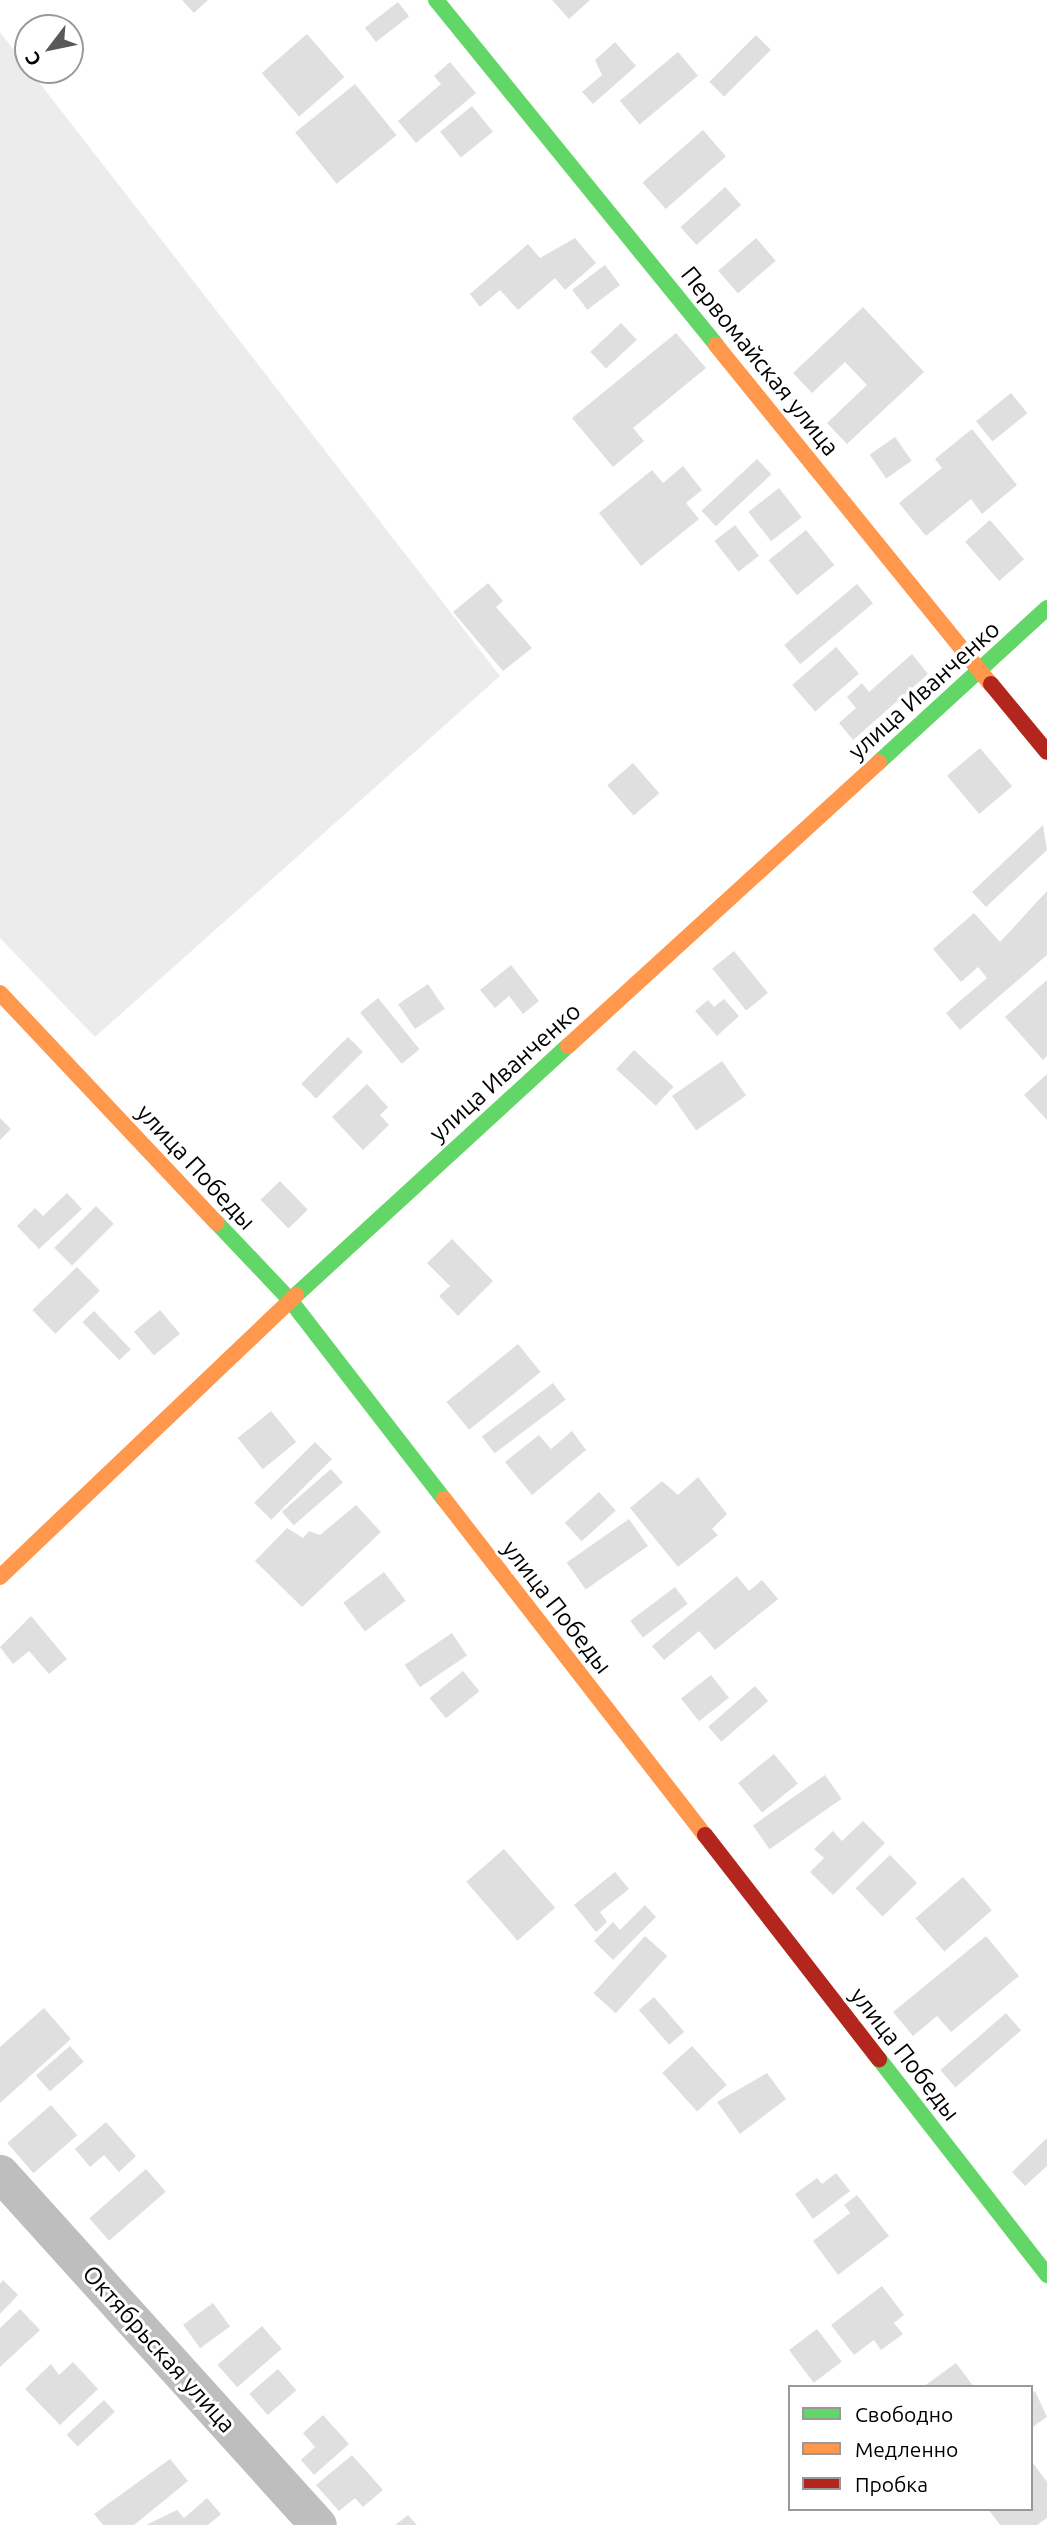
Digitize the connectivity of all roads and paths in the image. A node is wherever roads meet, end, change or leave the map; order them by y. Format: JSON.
{"nodes":[{"id":1,"x":436,"y":0,"type":"edge"},
{"id":2,"x":1047,"y":608,"type":"edge"},
{"id":3,"x":983,"y":668,"type":"junction"},
{"id":4,"x":1047,"y":752,"type":"edge"},
{"id":5,"x":0,"y":993,"type":"edge"},
{"id":6,"x":290,"y":1300,"type":"junction"},
{"id":7,"x":0,"y":1577,"type":"edge"},
{"id":8,"x":0,"y":2173,"type":"edge"},
{"id":9,"x":1047,"y":2275,"type":"edge"},
{"id":10,"x":318,"y":2525,"type":"edge"}],
"edges":[{"from":1,"to":3,"type":"street","name":"Первомайская улица"},
{"from":2,"to":3,"type":"street","name":"улица Иванченко"},
{"from":3,"to":4,"type":"street","name":"Первомайская улица"},
{"from":3,"to":6,"type":"street","name":"улица Иванченко"},
{"from":5,"to":6,"type":"street","name":"улица Победы"},
{"from":6,"to":7,"type":"street","name":"улица Иванченко"},
{"from":6,"to":9,"type":"street","name":"улица Победы"},
{"from":8,"to":10,"type":"street","name":"Октябрьская улица"}]}
